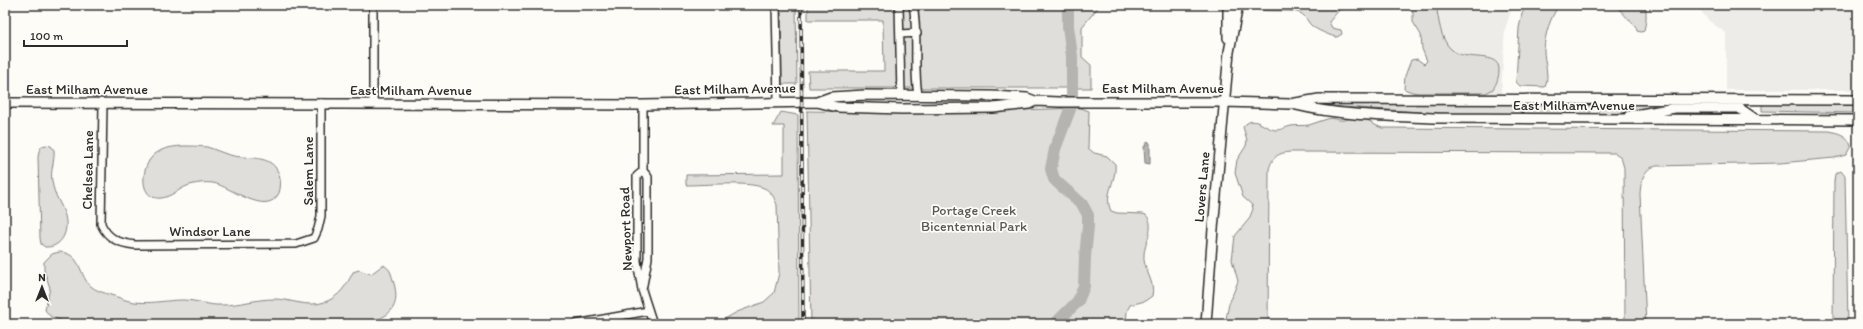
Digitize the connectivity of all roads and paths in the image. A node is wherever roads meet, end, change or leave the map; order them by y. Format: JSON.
{"nodes":[{"id":1,"x":374,"y":5,"type":"edge"},
{"id":2,"x":776,"y":5,"type":"edge"},
{"id":3,"x":899,"y":5,"type":"edge"},
{"id":4,"x":913,"y":5,"type":"edge"},
{"id":5,"x":1228,"y":5,"type":"edge"},
{"id":6,"x":1238,"y":5,"type":"edge"},
{"id":7,"x":900,"y":34,"type":"junction"},
{"id":8,"x":916,"y":34,"type":"junction"},
{"id":9,"x":1229,"y":52,"type":"junction"},
{"id":10,"x":901,"y":95,"type":"junction"},
{"id":11,"x":918,"y":95,"type":"junction"},
{"id":12,"x":1858,"y":100,"type":"edge"},
{"id":13,"x":1035,"y":101,"type":"junction"},
{"id":14,"x":778,"y":102,"type":"junction"},
{"id":15,"x":817,"y":102,"type":"junction"},
{"id":16,"x":1224,"y":102,"type":"junction"},
{"id":17,"x":5,"y":103,"type":"edge"},
{"id":18,"x":321,"y":103,"type":"junction"},
{"id":19,"x":102,"y":104,"type":"junction"},
{"id":20,"x":373,"y":104,"type":"junction"},
{"id":21,"x":1290,"y":104,"type":"junction"},
{"id":22,"x":1739,"y":104,"type":"junction"},
{"id":23,"x":643,"y":105,"type":"junction"},
{"id":24,"x":1616,"y":120,"type":"junction"},
{"id":25,"x":1755,"y":120,"type":"junction"},
{"id":26,"x":1858,"y":120,"type":"edge"},
{"id":27,"x":107,"y":235,"type":"joint"},
{"id":28,"x":314,"y":238,"type":"joint"},
{"id":29,"x":648,"y":311,"type":"junction"},
{"id":30,"x":581,"y":324,"type":"edge"},
{"id":31,"x":653,"y":324,"type":"edge"},
{"id":32,"x":1206,"y":324,"type":"edge"}],
"edges":[{"from":1,"to":20,"type":"street"},
{"from":2,"to":14,"type":"street"},
{"from":3,"to":7,"type":"street"},
{"from":4,"to":8,"type":"street"},
{"from":5,"to":9,"type":"street","name":"Lovers Lane"},
{"from":6,"to":9,"type":"street","name":"Lovers Lane"},
{"from":7,"to":8,"type":"street"},
{"from":7,"to":10,"type":"street"},
{"from":8,"to":11,"type":"street"},
{"from":9,"to":16,"type":"street","name":"Lovers Lane"},
{"from":10,"to":11,"type":"street","name":"East Milham Avenue"},
{"from":10,"to":15,"type":"street","name":"East Milham Avenue"},
{"from":11,"to":13,"type":"street","name":"East Milham Avenue"},
{"from":12,"to":22,"type":"street","name":"East Milham Avenue"},
{"from":13,"to":15,"type":"street","name":"East Milham Avenue"},
{"from":13,"to":16,"type":"street","name":"East Milham Avenue"},
{"from":14,"to":15,"type":"street","name":"East Milham Avenue"},
{"from":14,"to":23,"type":"street","name":"East Milham Avenue"},
{"from":16,"to":21,"type":"street","name":"East Milham Avenue"},
{"from":16,"to":32,"type":"street","name":"Lovers Lane"},
{"from":17,"to":19,"type":"street","name":"East Milham Avenue"},
{"from":18,"to":19,"type":"street","name":"East Milham Avenue"},
{"from":18,"to":20,"type":"street","name":"East Milham Avenue"},
{"from":18,"to":28,"type":"street","name":"Salem Lane"},
{"from":19,"to":27,"type":"street","name":"Chelsea Lane"},
{"from":20,"to":23,"type":"street","name":"East Milham Avenue"},
{"from":21,"to":22,"type":"street","name":"East Milham Avenue"},
{"from":21,"to":24,"type":"street","name":"East Milham Avenue"},
{"from":22,"to":24,"type":"street"},
{"from":22,"to":25,"type":"street"},
{"from":23,"to":29,"type":"street","name":"Newport Road"},
{"from":24,"to":25,"type":"street","name":"East Milham Avenue"},
{"from":25,"to":26,"type":"street","name":"East Milham Avenue"},
{"from":27,"to":28,"type":"street","name":"Windsor Lane"},
{"from":29,"to":30,"type":"street"},
{"from":29,"to":31,"type":"street","name":"Newport Road"}]}
